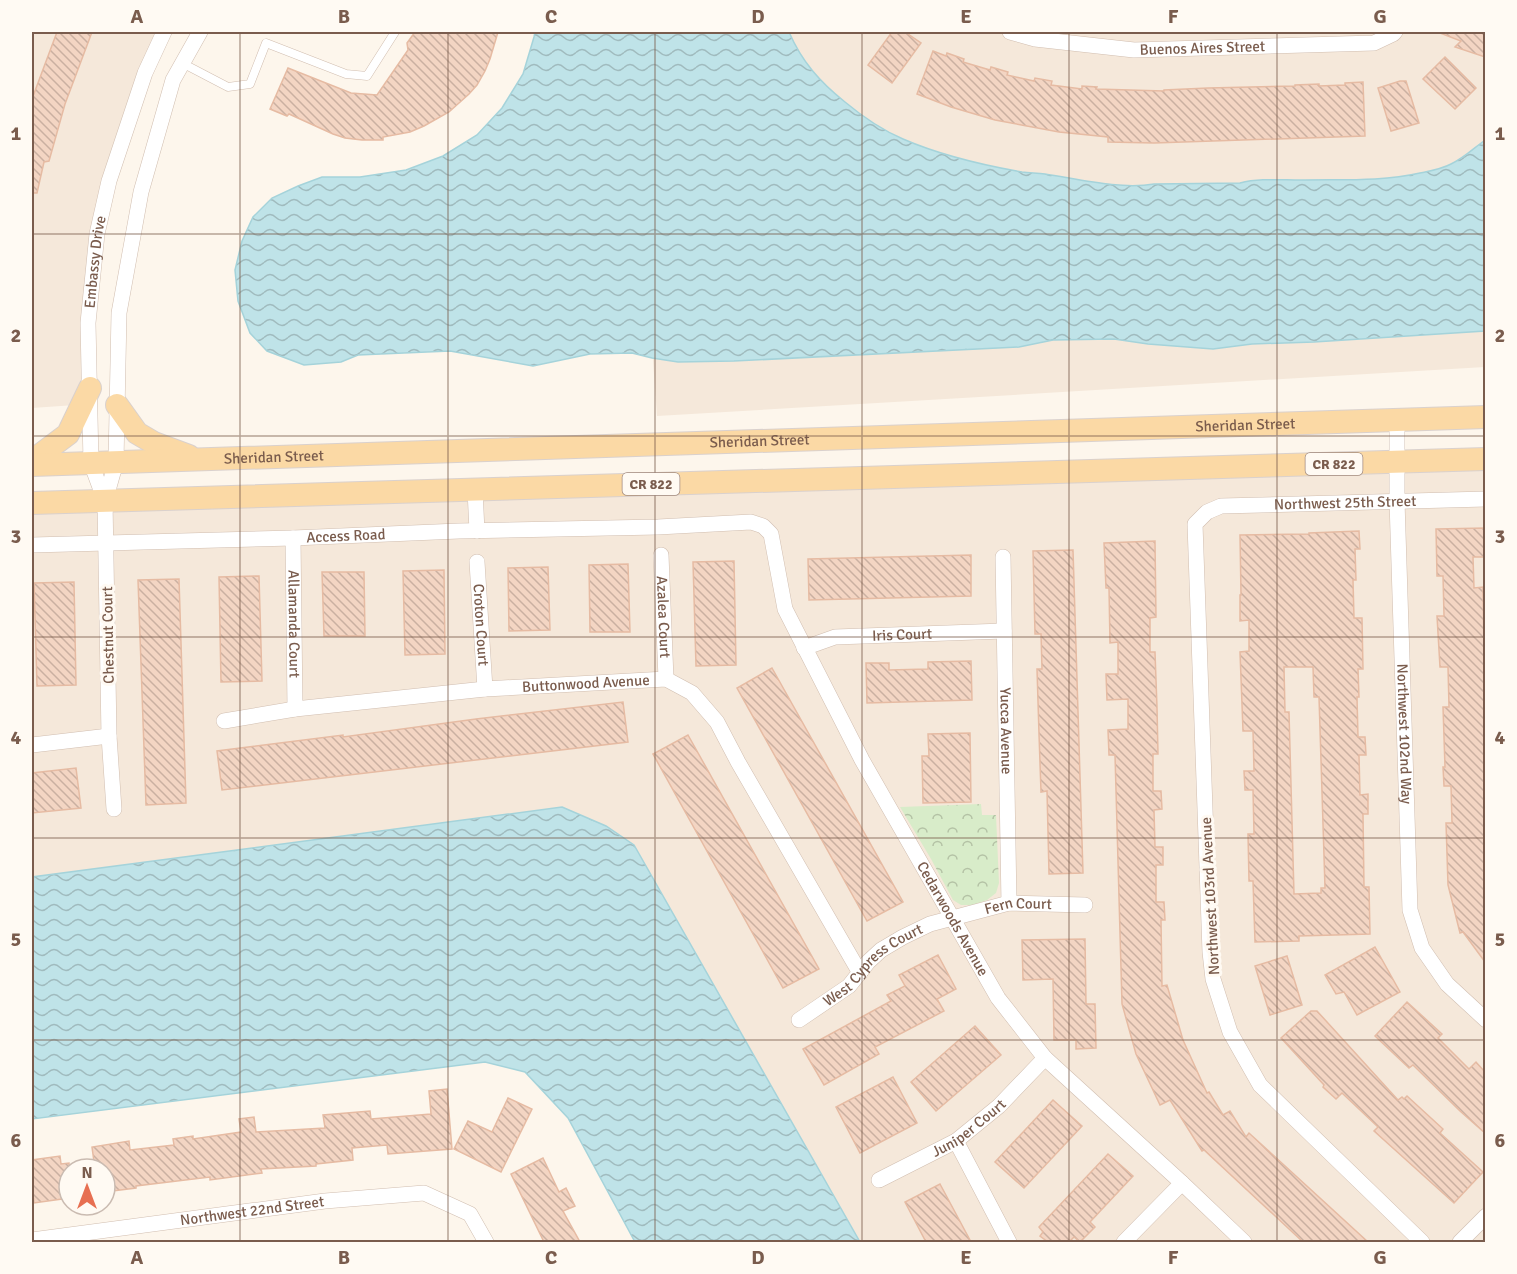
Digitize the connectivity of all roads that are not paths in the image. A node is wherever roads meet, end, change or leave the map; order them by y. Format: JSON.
{"nodes":[{"id":1,"x":164,"y":32,"type":"edge"},
{"id":2,"x":200,"y":32,"type":"edge"},
{"id":3,"x":395,"y":32,"type":"edge"},
{"id":4,"x":1010,"y":32,"type":"edge"},
{"id":5,"x":1394,"y":33,"type":"edge"},
{"id":6,"x":182,"y":63,"type":"junction"},
{"id":7,"x":90,"y":388,"type":"junction"},
{"id":8,"x":117,"y":405,"type":"junction"},
{"id":9,"x":1485,"y":417,"type":"edge"},
{"id":10,"x":1396,"y":420,"type":"junction"},
{"id":11,"x":198,"y":459,"type":"junction"},
{"id":12,"x":1485,"y":459,"type":"edge"},
{"id":13,"x":116,"y":462,"type":"junction"},
{"id":14,"x":1396,"y":462,"type":"junction"},
{"id":15,"x":32,"y":463,"type":"edge"},
{"id":16,"x":91,"y":463,"type":"junction"},
{"id":17,"x":475,"y":490,"type":"junction"},
{"id":18,"x":1485,"y":499,"type":"edge"},
{"id":19,"x":105,"y":501,"type":"junction"},
{"id":20,"x":1397,"y":501,"type":"junction"},
{"id":21,"x":32,"y":503,"type":"edge"},
{"id":22,"x":1207,"y":512,"type":"joint"},
{"id":23,"x":763,"y":526,"type":"joint"},
{"id":24,"x":477,"y":531,"type":"junction"},
{"id":25,"x":293,"y":538,"type":"junction"},
{"id":26,"x":107,"y":542,"type":"junction"},
{"id":27,"x":32,"y":545,"type":"edge"},
{"id":28,"x":661,"y":555,"type":"dead end"},
{"id":29,"x":1003,"y":557,"type":"dead end"},
{"id":30,"x":477,"y":561,"type":"dead end"},
{"id":31,"x":1004,"y":631,"type":"junction"},
{"id":32,"x":804,"y":648,"type":"junction"},
{"id":33,"x":666,"y":679,"type":"junction"},
{"id":34,"x":485,"y":689,"type":"junction"},
{"id":35,"x":295,"y":709,"type":"junction"},
{"id":36,"x":224,"y":721,"type":"dead end"},
{"id":37,"x":109,"y":736,"type":"junction"},
{"id":38,"x":32,"y":745,"type":"edge"},
{"id":39,"x":114,"y":809,"type":"dead end"},
{"id":40,"x":1009,"y":903,"type":"junction"},
{"id":41,"x":1085,"y":905,"type":"dead end"},
{"id":42,"x":952,"y":918,"type":"junction"},
{"id":43,"x":860,"y":973,"type":"junction"},
{"id":44,"x":799,"y":1020,"type":"dead end"},
{"id":45,"x":1485,"y":1020,"type":"edge"},
{"id":46,"x":1045,"y":1058,"type":"junction"},
{"id":47,"x":956,"y":1141,"type":"junction"},
{"id":48,"x":879,"y":1180,"type":"dead end"},
{"id":49,"x":1182,"y":1183,"type":"junction"},
{"id":50,"x":1485,"y":1216,"type":"edge"},
{"id":51,"x":65,"y":1239,"type":"edge"},
{"id":52,"x":32,"y":1240,"type":"edge"},
{"id":53,"x":486,"y":1242,"type":"edge"},
{"id":54,"x":1009,"y":1242,"type":"edge"},
{"id":55,"x":1124,"y":1242,"type":"edge"},
{"id":56,"x":1244,"y":1242,"type":"edge"},
{"id":57,"x":1422,"y":1242,"type":"edge"},
{"id":58,"x":1460,"y":1242,"type":"edge"}],
"edges":[{"from":1,"to":7,"type":"street","name":"Embassy Drive"},
{"from":2,"to":6,"type":"street","name":"Embassy Drive"},
{"from":3,"to":6,"type":"lane"},
{"from":4,"to":5,"type":"street","name":"Buenos Aires Street"},
{"from":6,"to":8,"type":"street","name":"Embassy Drive"},
{"from":7,"to":15,"type":"main road"},
{"from":7,"to":16,"type":"street","name":"Embassy Drive"},
{"from":8,"to":11,"type":"main road"},
{"from":8,"to":13,"type":"street","name":"Embassy Drive"},
{"from":9,"to":10,"type":"main road","name":"Sheridan Street"},
{"from":10,"to":11,"type":"main road","name":"Sheridan Street"},
{"from":10,"to":14,"type":"street","name":"Northwest 102nd Way"},
{"from":11,"to":13,"type":"main road","name":"Sheridan Street"},
{"from":12,"to":14,"type":"main road","number":"CR 822"},
{"from":13,"to":16,"type":"main road","name":"Sheridan Street"},
{"from":13,"to":19,"type":"street","name":"Chestnut Court"},
{"from":14,"to":17,"type":"main road","number":"CR 822"},
{"from":14,"to":20,"type":"street","name":"Northwest 102nd Way"},
{"from":15,"to":16,"type":"main road","name":"Sheridan Street"},
{"from":16,"to":19,"type":"street","name":"Embassy Drive"},
{"from":17,"to":19,"type":"main road","number":"CR 822"},
{"from":17,"to":24,"type":"street"},
{"from":18,"to":20,"type":"street","name":"Northwest 25th Street"},
{"from":19,"to":21,"type":"main road","number":"CR 822"},
{"from":19,"to":26,"type":"street","name":"Chestnut Court"},
{"from":20,"to":22,"type":"street","name":"Northwest 25th Street"},
{"from":20,"to":45,"type":"street","name":"Northwest 102nd Way"},
{"from":22,"to":57,"type":"street","name":"Northwest 103rd Avenue"},
{"from":23,"to":24,"type":"street","name":"Access Road"},
{"from":23,"to":32,"type":"street","name":"Cedarwoods Avenue"},
{"from":24,"to":25,"type":"street","name":"Access Road"},
{"from":25,"to":26,"type":"street","name":"Access Road"},
{"from":25,"to":35,"type":"street","name":"Allamanda Court"},
{"from":26,"to":27,"type":"street","name":"Access Road"},
{"from":26,"to":37,"type":"street","name":"Chestnut Court"},
{"from":28,"to":33,"type":"street","name":"Azalea Court"},
{"from":29,"to":31,"type":"street","name":"Yucca Avenue"},
{"from":30,"to":34,"type":"street","name":"Croton Court"},
{"from":31,"to":32,"type":"street","name":"Iris Court"},
{"from":31,"to":40,"type":"street","name":"Yucca Avenue"},
{"from":32,"to":42,"type":"street","name":"Cedarwoods Avenue"},
{"from":33,"to":34,"type":"street","name":"Buttonwood Avenue"},
{"from":33,"to":43,"type":"street","name":"Buttonwood Avenue"},
{"from":34,"to":35,"type":"street","name":"Buttonwood Avenue"},
{"from":35,"to":36,"type":"street","name":"Buttonwood Avenue"},
{"from":37,"to":38,"type":"street"},
{"from":37,"to":39,"type":"street","name":"Chestnut Court"},
{"from":40,"to":41,"type":"street","name":"Fern Court"},
{"from":40,"to":42,"type":"street","name":"Fern Court"},
{"from":42,"to":43,"type":"street","name":"West Cypress Court"},
{"from":42,"to":46,"type":"street","name":"Cedarwoods Avenue"},
{"from":43,"to":44,"type":"street","name":"West Cypress Court"},
{"from":46,"to":47,"type":"street","name":"Juniper Court"},
{"from":46,"to":49,"type":"street","name":"Cedarwoods Avenue"},
{"from":47,"to":48,"type":"street","name":"Juniper Court"},
{"from":47,"to":54,"type":"street"},
{"from":49,"to":55,"type":"street"},
{"from":49,"to":56,"type":"street","name":"Cedarwoods Avenue"},
{"from":50,"to":58,"type":"street"},
{"from":51,"to":52,"type":"street","name":"Northwest 22nd Street"},
{"from":51,"to":53,"type":"street","name":"Northwest 22nd Street"}]}
